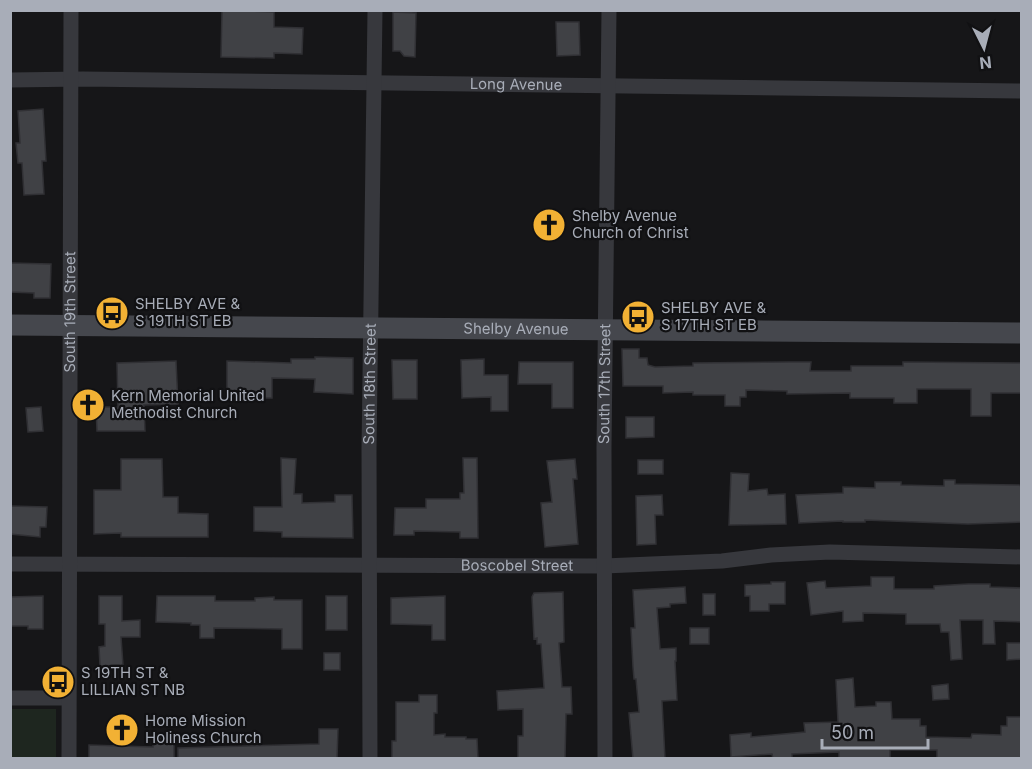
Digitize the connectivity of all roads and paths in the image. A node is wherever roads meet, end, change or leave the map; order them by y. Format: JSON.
{"nodes":[{"id":1,"x":71,"y":10,"type":"edge"},
{"id":2,"x":375,"y":10,"type":"edge"},
{"id":3,"x":609,"y":10,"type":"edge"},
{"id":4,"x":70,"y":79,"type":"junction"},
{"id":5,"x":10,"y":80,"type":"edge"},
{"id":6,"x":374,"y":83,"type":"junction"},
{"id":7,"x":610,"y":86,"type":"junction"},
{"id":8,"x":1022,"y":90,"type":"edge"},
{"id":9,"x":10,"y":325,"type":"edge"},
{"id":10,"x":70,"y":325,"type":"junction"},
{"id":11,"x":371,"y":329,"type":"junction"},
{"id":12,"x":606,"y":330,"type":"junction"},
{"id":13,"x":1022,"y":333,"type":"edge"},
{"id":14,"x":1022,"y":557,"type":"edge"},
{"id":15,"x":10,"y":564,"type":"edge"},
{"id":16,"x":69,"y":564,"type":"junction"},
{"id":17,"x":370,"y":566,"type":"junction"},
{"id":18,"x":604,"y":566,"type":"junction"},
{"id":19,"x":10,"y":698,"type":"edge"},
{"id":20,"x":68,"y":698,"type":"junction"},
{"id":21,"x":69,"y":759,"type":"edge"},
{"id":22,"x":370,"y":759,"type":"edge"},
{"id":23,"x":605,"y":759,"type":"edge"}],
"edges":[{"from":1,"to":4,"type":"street","name":"South 19th Street"},
{"from":2,"to":6,"type":"street","name":"South 18th Street"},
{"from":3,"to":7,"type":"street","name":"South 17th Street"},
{"from":4,"to":5,"type":"street","name":"Long Avenue"},
{"from":4,"to":6,"type":"street","name":"Long Avenue"},
{"from":4,"to":10,"type":"street","name":"South 19th Street"},
{"from":6,"to":7,"type":"street","name":"Long Avenue"},
{"from":6,"to":11,"type":"street","name":"South 18th Street"},
{"from":7,"to":8,"type":"street","name":"Long Avenue"},
{"from":7,"to":12,"type":"street","name":"South 17th Street"},
{"from":9,"to":10,"type":"street","name":"Shelby Avenue"},
{"from":10,"to":11,"type":"street","name":"Shelby Avenue"},
{"from":10,"to":16,"type":"street","name":"South 19th Street"},
{"from":11,"to":12,"type":"street","name":"Shelby Avenue"},
{"from":11,"to":17,"type":"street","name":"South 18th Street"},
{"from":12,"to":13,"type":"street","name":"Shelby Avenue"},
{"from":12,"to":18,"type":"street","name":"South 17th Street"},
{"from":14,"to":18,"type":"street","name":"Boscobel Street"},
{"from":15,"to":16,"type":"street","name":"Boscobel Street"},
{"from":16,"to":17,"type":"street","name":"Boscobel Street"},
{"from":16,"to":20,"type":"street","name":"South 19th Street"},
{"from":17,"to":18,"type":"street","name":"Boscobel Street"},
{"from":17,"to":22,"type":"street","name":"South 18th Street"},
{"from":18,"to":23,"type":"street","name":"South 17th Street"},
{"from":19,"to":20,"type":"street"},
{"from":20,"to":21,"type":"street","name":"South 19th Street"}]}
